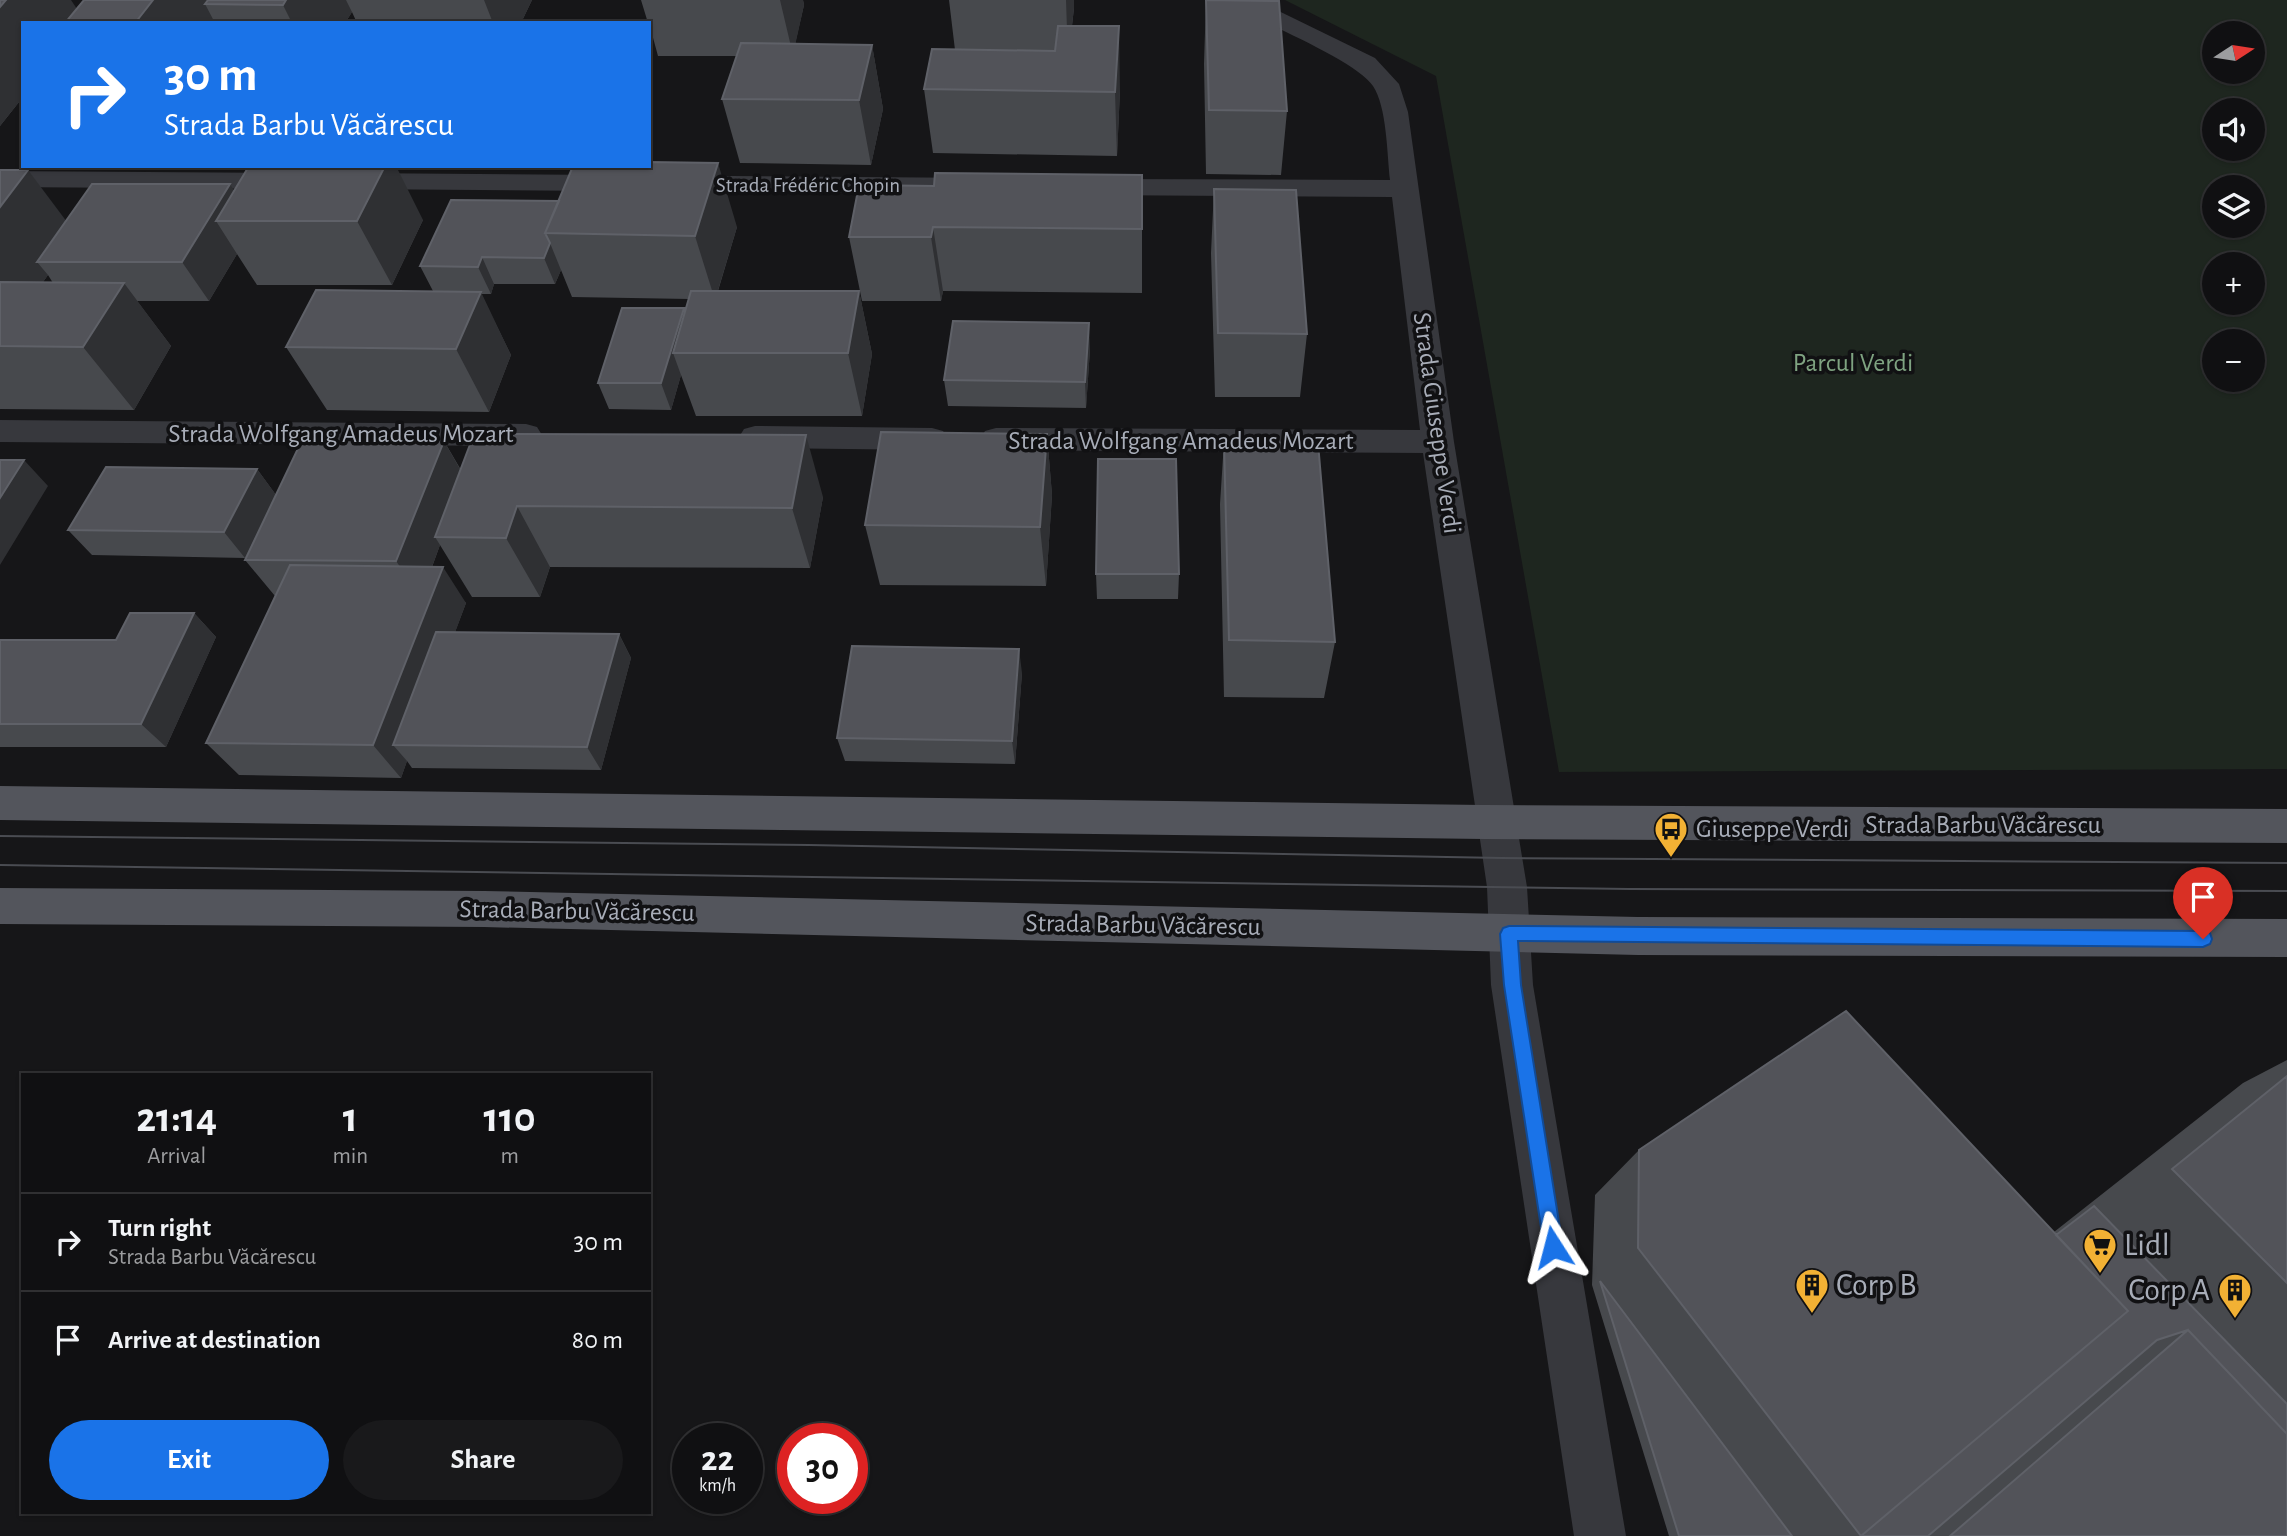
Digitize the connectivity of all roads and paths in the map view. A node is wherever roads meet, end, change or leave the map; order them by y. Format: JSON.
{"nodes":[{"id":1,"x":1237,"y":0,"type":"edge"},
{"id":2,"x":5,"y":171,"type":"edge"},
{"id":3,"x":1016,"y":186,"type":"edge"},
{"id":4,"x":1058,"y":187,"type":"edge"},
{"id":5,"x":1405,"y":189,"type":"junction"},
{"id":6,"x":0,"y":431,"type":"edge"},
{"id":7,"x":558,"y":436,"type":"edge"},
{"id":8,"x":726,"y":437,"type":"edge"},
{"id":9,"x":1438,"y":442,"type":"junction"},
{"id":10,"x":0,"y":803,"type":"edge"},
{"id":11,"x":1496,"y":822,"type":"junction"},
{"id":12,"x":2287,"y":826,"type":"edge"},
{"id":13,"x":0,"y":906,"type":"edge"},
{"id":14,"x":1509,"y":934,"type":"junction"},
{"id":15,"x":2287,"y":938,"type":"edge"},
{"id":16,"x":1600,"y":1536,"type":"edge"}],
"edges":[{"from":1,"to":5,"type":"street","name":"Strada Giuseppe Verdi"},
{"from":2,"to":3,"type":"street","name":"Strada Frédéric Chopin"},
{"from":4,"to":5,"type":"street"},
{"from":5,"to":9,"type":"street","name":"Strada Giuseppe Verdi"},
{"from":6,"to":7,"type":"street","name":"Strada Wolfgang Amadeus Mozart"},
{"from":8,"to":9,"type":"street","name":"Strada Wolfgang Amadeus Mozart"},
{"from":9,"to":11,"type":"street","name":"Strada Giuseppe Verdi"},
{"from":10,"to":11,"type":"main road","name":"Strada Barbu Văcărescu"},
{"from":11,"to":12,"type":"main road","name":"Strada Barbu Văcărescu"},
{"from":11,"to":14,"type":"street","name":"Strada Giuseppe Verdi"},
{"from":13,"to":14,"type":"main road","name":"Strada Barbu Văcărescu"},
{"from":14,"to":15,"type":"main road","name":"Strada Barbu Văcărescu"},
{"from":14,"to":16,"type":"street","name":"Strada Giuseppe Verdi"}]}
